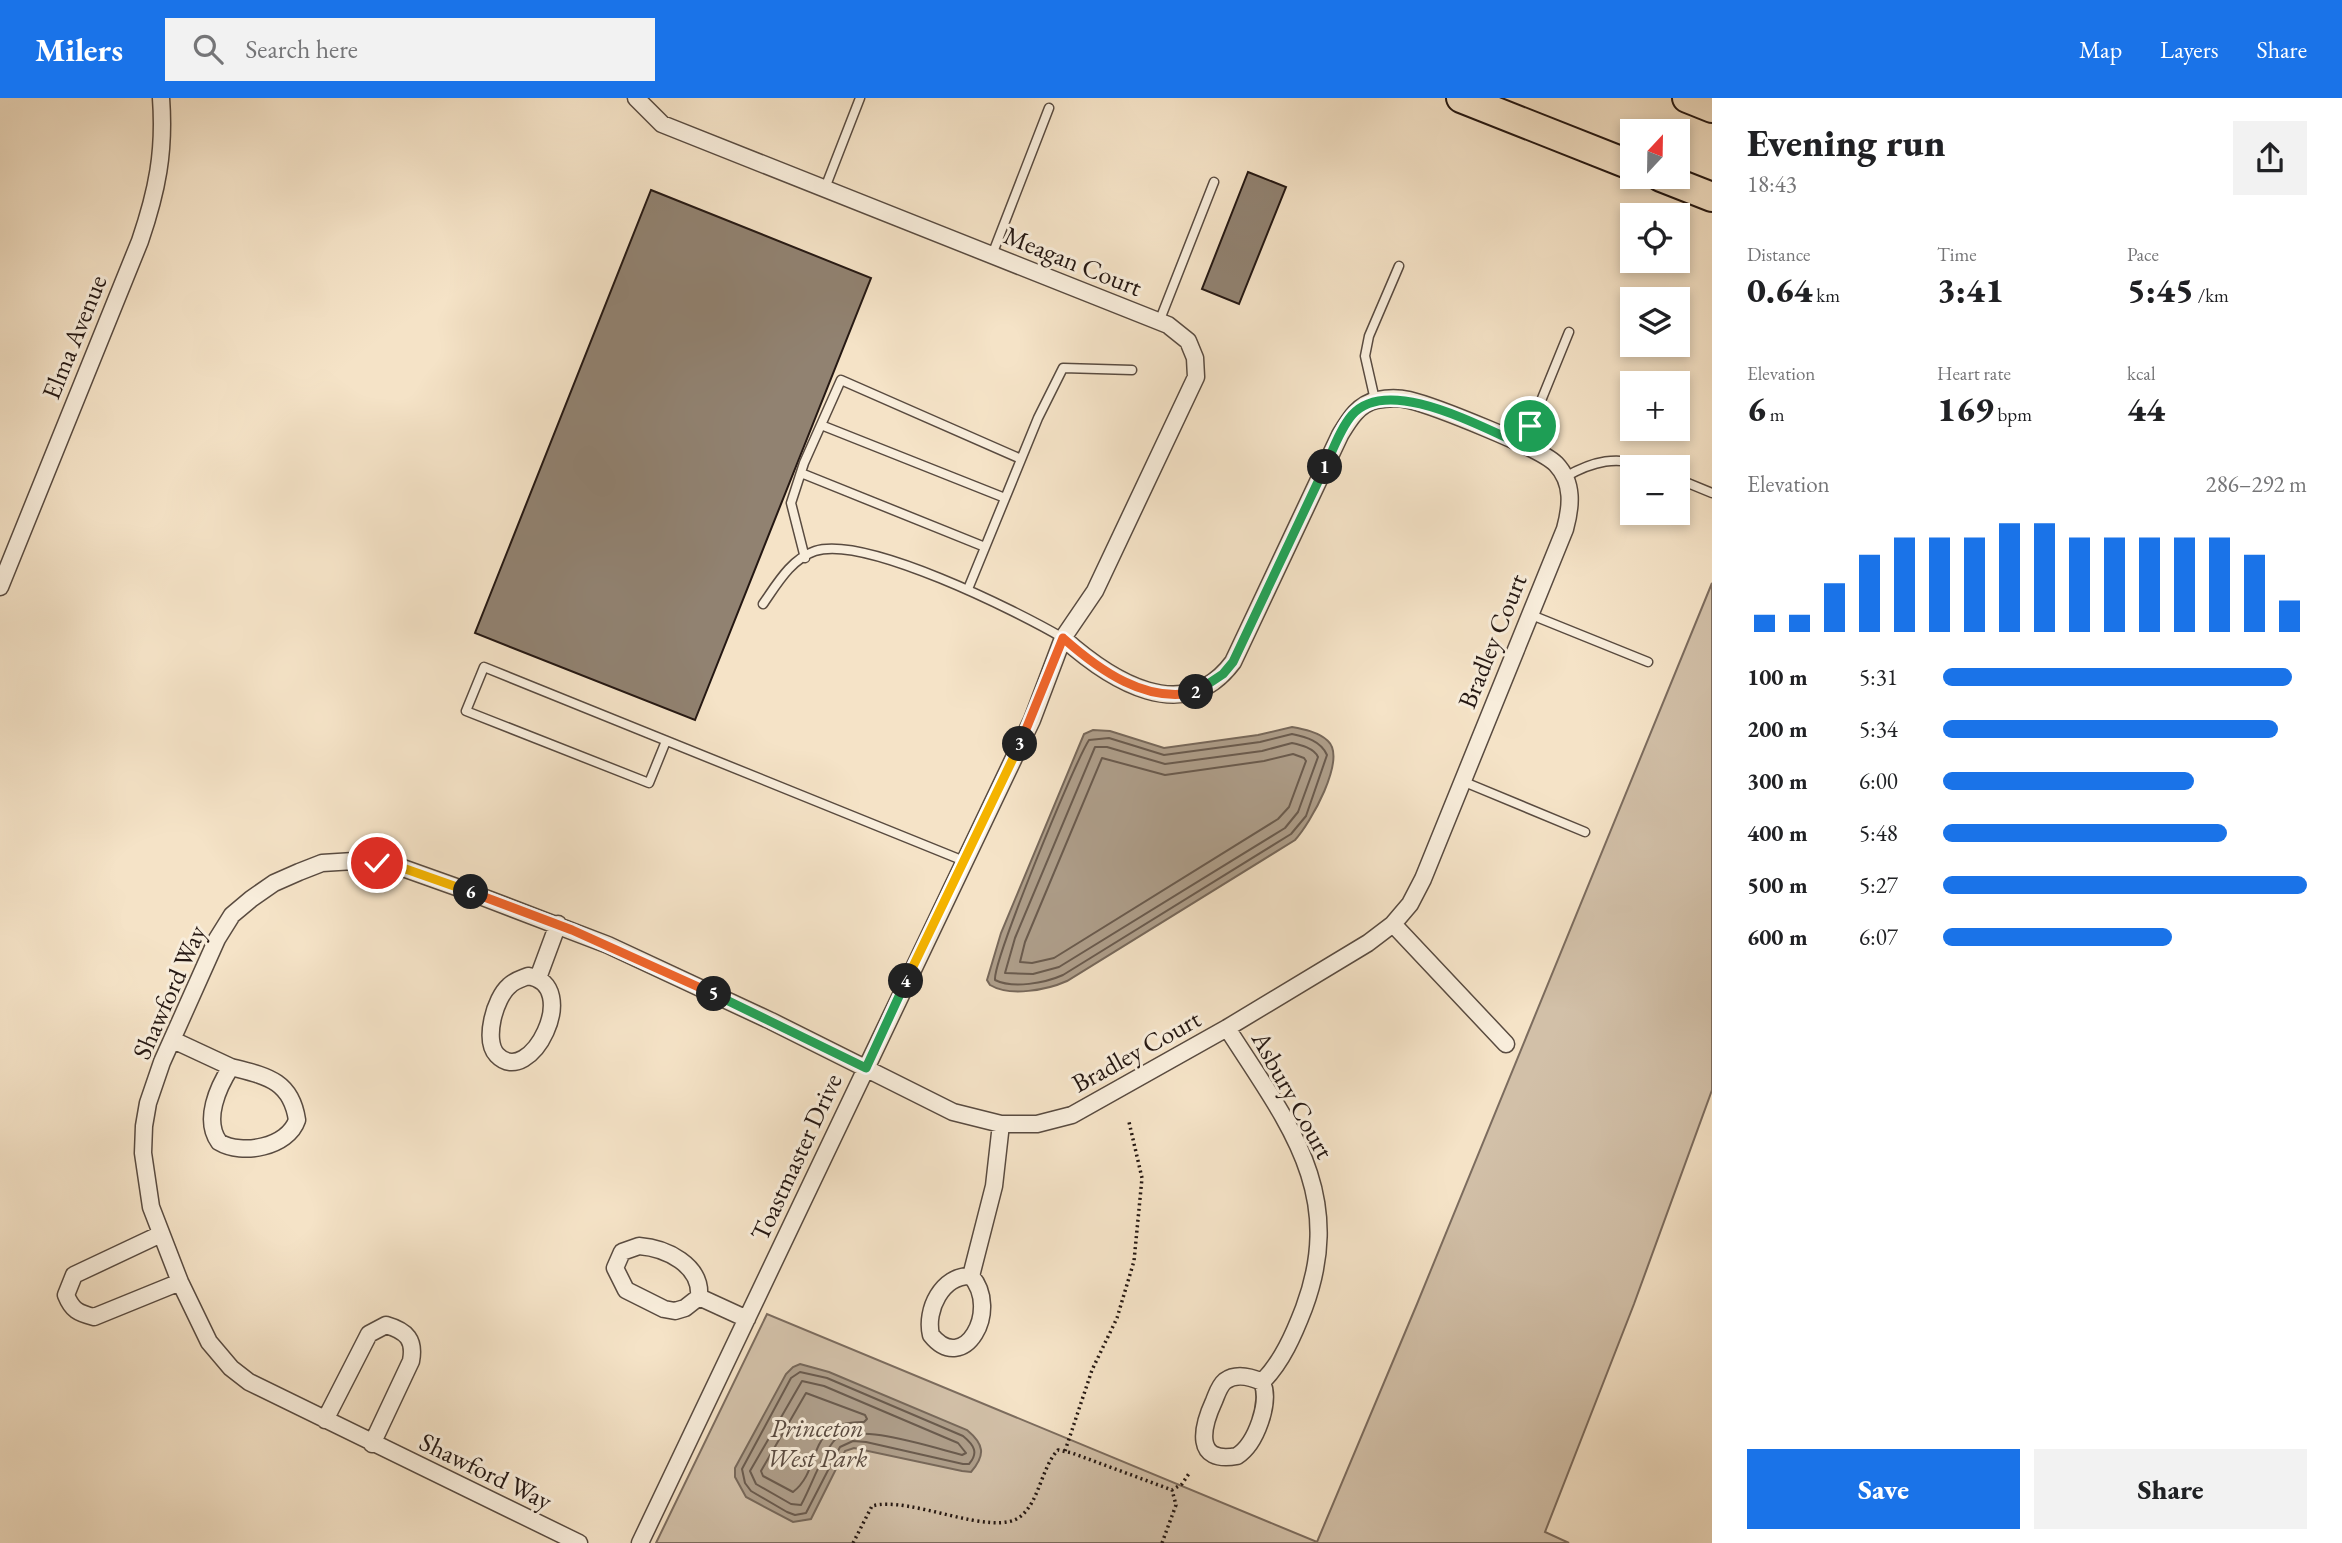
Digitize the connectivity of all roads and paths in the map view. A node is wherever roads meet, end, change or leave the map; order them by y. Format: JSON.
{"nodes":[{"id":1,"x":161,"y":98,"type":"edge"},
{"id":2,"x":635,"y":98,"type":"edge"},
{"id":3,"x":860,"y":98,"type":"edge"},
{"id":4,"x":1461,"y":98,"type":"edge"},
{"id":5,"x":1687,"y":98,"type":"edge"},
{"id":6,"x":1049,"y":108,"type":"dead end"},
{"id":7,"x":1712,"y":108,"type":"edge"},
{"id":8,"x":1620,"y":161,"type":"edge"},
{"id":9,"x":1214,"y":182,"type":"dead end"},
{"id":10,"x":825,"y":188,"type":"junction"},
{"id":11,"x":1690,"y":188,"type":"edge"},
{"id":12,"x":1712,"y":197,"type":"edge"},
{"id":13,"x":992,"y":255,"type":"junction"},
{"id":14,"x":1399,"y":267,"type":"dead end"},
{"id":15,"x":1159,"y":322,"type":"junction"},
{"id":16,"x":1569,"y":332,"type":"dead end"},
{"id":17,"x":1132,"y":370,"type":"dead end"},
{"id":18,"x":1376,"y":400,"type":"junction"},
{"id":19,"x":821,"y":425,"type":"junction"},
{"id":20,"x":1523,"y":445,"type":"junction"},
{"id":21,"x":1021,"y":459,"type":"junction"},
{"id":22,"x":1620,"y":460,"type":"edge"},
{"id":23,"x":801,"y":472,"type":"junction"},
{"id":24,"x":1565,"y":477,"type":"junction"},
{"id":25,"x":1690,"y":484,"type":"edge"},
{"id":26,"x":1712,"y":493,"type":"edge"},
{"id":27,"x":1005,"y":498,"type":"junction"},
{"id":28,"x":985,"y":547,"type":"junction"},
{"id":29,"x":805,"y":558,"type":"junction"},
{"id":30,"x":0,"y":587,"type":"edge"},
{"id":31,"x":968,"y":589,"type":"junction"},
{"id":32,"x":763,"y":604,"type":"dead end"},
{"id":33,"x":1529,"y":614,"type":"junction"},
{"id":34,"x":1063,"y":638,"type":"junction"},
{"id":35,"x":1648,"y":662,"type":"dead end"},
{"id":36,"x":666,"y":741,"type":"junction"},
{"id":37,"x":1462,"y":781,"type":"junction"},
{"id":38,"x":1585,"y":832,"type":"dead end"},
{"id":39,"x":964,"y":861,"type":"junction"},
{"id":40,"x":558,"y":924,"type":"junction"},
{"id":41,"x":1393,"y":924,"type":"junction"},
{"id":42,"x":538,"y":978,"type":"junction"},
{"id":43,"x":1227,"y":1028,"type":"junction"},
{"id":44,"x":173,"y":1040,"type":"junction"},
{"id":45,"x":1506,"y":1044,"type":"dead end"},
{"id":46,"x":231,"y":1067,"type":"junction"},
{"id":47,"x":866,"y":1068,"type":"junction"},
{"id":48,"x":1129,"y":1122,"type":"dead end"},
{"id":49,"x":1001,"y":1124,"type":"junction"},
{"id":50,"x":161,"y":1234,"type":"junction"},
{"id":51,"x":971,"y":1276,"type":"junction"},
{"id":52,"x":180,"y":1282,"type":"junction"},
{"id":53,"x":699,"y":1297,"type":"junction"},
{"id":54,"x":747,"y":1319,"type":"junction"},
{"id":55,"x":1262,"y":1382,"type":"junction"},
{"id":56,"x":325,"y":1420,"type":"junction"},
{"id":57,"x":372,"y":1444,"type":"junction"},
{"id":58,"x":1065,"y":1451,"type":"junction"},
{"id":59,"x":1190,"y":1472,"type":"dead end"},
{"id":60,"x":1172,"y":1490,"type":"junction"},
{"id":61,"x":579,"y":1543,"type":"edge"},
{"id":62,"x":640,"y":1543,"type":"edge"},
{"id":63,"x":853,"y":1543,"type":"edge"},
{"id":64,"x":1162,"y":1543,"type":"edge"}],
"edges":[{"from":1,"to":30,"type":"street","name":"Elma Avenue"},
{"from":2,"to":10,"type":"street","name":"Meagan Court"},
{"from":3,"to":10,"type":"lane"},
{"from":4,"to":8,"type":"highway"},
{"from":5,"to":7,"type":"highway"},
{"from":6,"to":13,"type":"lane"},
{"from":9,"to":15,"type":"lane"},
{"from":10,"to":13,"type":"street","name":"Meagan Court"},
{"from":11,"to":12,"type":"highway"},
{"from":13,"to":15,"type":"street","name":"Meagan Court"},
{"from":14,"to":18,"type":"lane"},
{"from":15,"to":34,"type":"street","name":"Meagan Court"},
{"from":16,"to":20,"type":"lane"},
{"from":17,"to":21,"type":"lane"},
{"from":18,"to":20,"type":"street"},
{"from":18,"to":34,"type":"street"},
{"from":19,"to":21,"type":"lane"},
{"from":19,"to":23,"type":"lane"},
{"from":19,"to":27,"type":"lane"},
{"from":20,"to":24,"type":"street"},
{"from":21,"to":27,"type":"lane"},
{"from":22,"to":24,"type":"lane"},
{"from":23,"to":28,"type":"lane"},
{"from":23,"to":29,"type":"lane"},
{"from":24,"to":33,"type":"street","name":"Bradley Court"},
{"from":25,"to":26,"type":"lane"},
{"from":27,"to":28,"type":"lane"},
{"from":28,"to":31,"type":"lane"},
{"from":29,"to":31,"type":"lane"},
{"from":29,"to":32,"type":"lane"},
{"from":31,"to":34,"type":"lane"},
{"from":33,"to":35,"type":"lane"},
{"from":33,"to":37,"type":"street","name":"Bradley Court"},
{"from":34,"to":39,"type":"street","name":"Toastmaster Drive"},
{"from":36,"to":36,"type":"lane"},
{"from":36,"to":39,"type":"lane"},
{"from":37,"to":38,"type":"lane"},
{"from":37,"to":41,"type":"street","name":"Bradley Court"},
{"from":39,"to":47,"type":"street","name":"Toastmaster Drive"},
{"from":40,"to":42,"type":"street"},
{"from":40,"to":44,"type":"street","name":"Shawford Way"},
{"from":40,"to":47,"type":"street","name":"Shawford Way"},
{"from":41,"to":43,"type":"street","name":"Bradley Court"},
{"from":41,"to":45,"type":"street"},
{"from":42,"to":42,"type":"street"},
{"from":43,"to":49,"type":"street","name":"Bradley Court"},
{"from":43,"to":55,"type":"street","name":"Asbury Court"},
{"from":44,"to":46,"type":"street"},
{"from":44,"to":50,"type":"street","name":"Shawford Way"},
{"from":46,"to":46,"type":"street"},
{"from":47,"to":49,"type":"street","name":"Bradley Court"},
{"from":47,"to":54,"type":"street","name":"Toastmaster Drive"},
{"from":48,"to":58,"type":"path"},
{"from":49,"to":51,"type":"street"},
{"from":50,"to":52,"type":"street","name":"Shawford Way"},
{"from":50,"to":52,"type":"street"},
{"from":51,"to":51,"type":"street"},
{"from":52,"to":56,"type":"street","name":"Shawford Way"},
{"from":53,"to":53,"type":"street"},
{"from":53,"to":54,"type":"street"},
{"from":54,"to":62,"type":"street","name":"Toastmaster Drive"},
{"from":55,"to":55,"type":"street"},
{"from":56,"to":57,"type":"street","name":"Shawford Way"},
{"from":56,"to":57,"type":"street"},
{"from":57,"to":61,"type":"street","name":"Shawford Way"},
{"from":58,"to":60,"type":"path"},
{"from":58,"to":63,"type":"path"},
{"from":59,"to":60,"type":"path"},
{"from":60,"to":64,"type":"path"}]}
